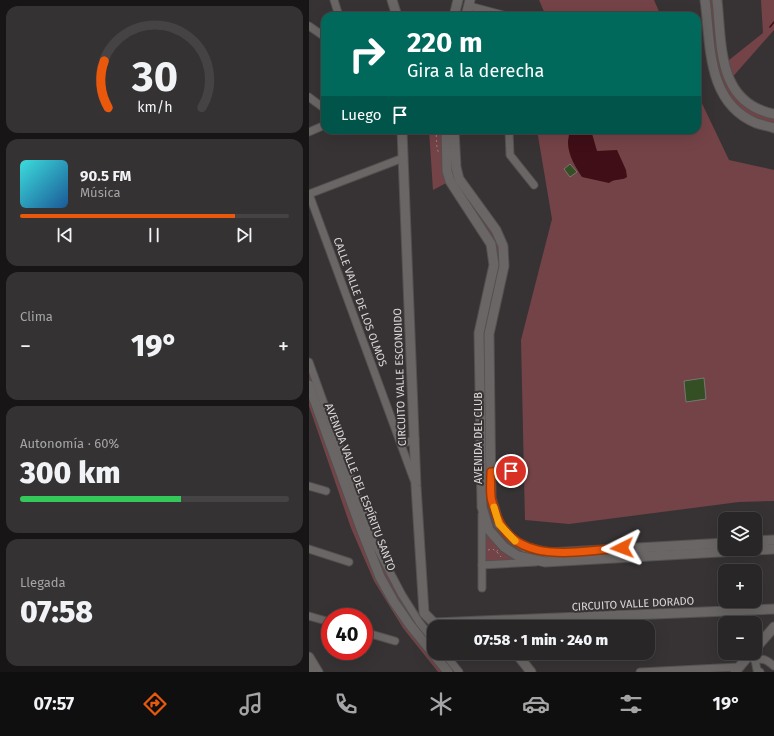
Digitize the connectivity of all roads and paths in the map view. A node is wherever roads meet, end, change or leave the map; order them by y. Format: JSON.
{"nodes":[{"id":1,"x":334,"y":0,"type":"edge"},
{"id":2,"x":392,"y":0,"type":"edge"},
{"id":3,"x":458,"y":0,"type":"edge"},
{"id":4,"x":705,"y":0,"type":"edge"},
{"id":5,"x":717,"y":0,"type":"edge"},
{"id":6,"x":469,"y":3,"type":"edge"},
{"id":7,"x":338,"y":12,"type":"edge"},
{"id":8,"x":396,"y":12,"type":"edge"},
{"id":9,"x":455,"y":12,"type":"edge"},
{"id":10,"x":495,"y":12,"type":"edge"},
{"id":11,"x":309,"y":26,"type":"edge"},
{"id":12,"x":321,"y":34,"type":"edge"},
{"id":13,"x":309,"y":97,"type":"edge"},
{"id":14,"x":321,"y":106,"type":"edge"},
{"id":15,"x":774,"y":114,"type":"edge"},
{"id":16,"x":321,"y":128,"type":"edge"},
{"id":17,"x":774,"y":128,"type":"edge"},
{"id":18,"x":309,"y":132,"type":"edge"},
{"id":19,"x":402,"y":134,"type":"edge"},
{"id":20,"x":436,"y":134,"type":"edge"},
{"id":21,"x":447,"y":134,"type":"edge"},
{"id":22,"x":453,"y":134,"type":"edge"},
{"id":23,"x":509,"y":134,"type":"edge"},
{"id":24,"x":450,"y":157,"type":"junction"},
{"id":25,"x":403,"y":158,"type":"junction"},
{"id":26,"x":534,"y":185,"type":"dead end"},
{"id":27,"x":309,"y":194,"type":"edge"},
{"id":28,"x":309,"y":362,"type":"edge"},
{"id":29,"x":309,"y":385,"type":"edge"},
{"id":30,"x":415,"y":439,"type":"junction"},
{"id":31,"x":400,"y":441,"type":"junction"},
{"id":32,"x":511,"y":471,"type":"dead end"},
{"id":33,"x":491,"y":472,"type":"junction"},
{"id":34,"x":309,"y":486,"type":"edge"},
{"id":35,"x":416,"y":486,"type":"junction"},
{"id":36,"x":327,"y":491,"type":"dead end"},
{"id":37,"x":485,"y":501,"type":"junction"},
{"id":38,"x":774,"y":540,"type":"edge"},
{"id":39,"x":762,"y":541,"type":"edge"},
{"id":40,"x":718,"y":543,"type":"edge"},
{"id":41,"x":309,"y":549,"type":"edge"},
{"id":42,"x":774,"y":549,"type":"edge"},
{"id":43,"x":349,"y":562,"type":"dead end"},
{"id":44,"x":545,"y":562,"type":"junction"},
{"id":45,"x":482,"y":564,"type":"junction"},
{"id":46,"x":482,"y":588,"type":"dead end"},
{"id":47,"x":774,"y":609,"type":"edge"},
{"id":48,"x":424,"y":613,"type":"junction"},
{"id":49,"x":309,"y":616,"type":"edge"},
{"id":50,"x":321,"y":619,"type":"edge"},
{"id":51,"x":431,"y":620,"type":"edge"},
{"id":52,"x":569,"y":620,"type":"edge"},
{"id":53,"x":419,"y":622,"type":"junction"},
{"id":54,"x":774,"y":626,"type":"edge"},
{"id":55,"x":427,"y":627,"type":"edge"},
{"id":56,"x":424,"y":629,"type":"junction"},
{"id":57,"x":427,"y":633,"type":"edge"},
{"id":58,"x":373,"y":635,"type":"edge"},
{"id":59,"x":395,"y":641,"type":"dead end"},
{"id":60,"x":762,"y":642,"type":"edge"},
{"id":61,"x":309,"y":657,"type":"edge"},
{"id":62,"x":762,"y":659,"type":"edge"},
{"id":63,"x":450,"y":660,"type":"edge"},
{"id":64,"x":522,"y":660,"type":"edge"},
{"id":65,"x":747,"y":660,"type":"edge"},
{"id":66,"x":754,"y":660,"type":"edge"},
{"id":67,"x":774,"y":666,"type":"edge"},
{"id":68,"x":737,"y":670,"type":"edge"},
{"id":69,"x":318,"y":672,"type":"edge"},
{"id":70,"x":448,"y":672,"type":"edge"},
{"id":71,"x":459,"y":672,"type":"edge"},
{"id":72,"x":531,"y":672,"type":"edge"},
{"id":73,"x":640,"y":672,"type":"edge"},
{"id":74,"x":760,"y":672,"type":"edge"}],
"edges":[{"from":1,"to":7,"type":"street"},
{"from":2,"to":8,"type":"street"},
{"from":3,"to":9,"type":"street"},
{"from":4,"to":17,"type":"street"},
{"from":5,"to":15,"type":"street"},
{"from":6,"to":10,"type":"street"},
{"from":11,"to":12,"type":"street"},
{"from":13,"to":14,"type":"street"},
{"from":16,"to":18,"type":"street"},
{"from":19,"to":25,"type":"street","name":"CIRCUITO VALLE ESCONDIDO"},
{"from":20,"to":24,"type":"path"},
{"from":21,"to":24,"type":"street","name":"AVENIDA DEL CLUB"},
{"from":22,"to":24,"type":"street","name":"AVENIDA DEL CLUB"},
{"from":23,"to":26,"type":"street"},
{"from":24,"to":33,"type":"street","name":"AVENIDA DEL CLUB"},
{"from":24,"to":37,"type":"street","name":"AVENIDA DEL CLUB"},
{"from":25,"to":27,"type":"street"},
{"from":25,"to":30,"type":"street","name":"CIRCUITO VALLE ESCONDIDO"},
{"from":27,"to":31,"type":"street","name":"CALLE VALLE DE LOS OLMOS"},
{"from":28,"to":53,"type":"street"},
{"from":29,"to":70,"type":"street","name":"AVENIDA VALLE DEL ESPÍRITU SANTO"},
{"from":30,"to":31,"type":"street"},
{"from":30,"to":35,"type":"street","name":"CIRCUITO VALLE ESCONDIDO"},
{"from":31,"to":35,"type":"street","name":"CALLE VALLE DE LOS OLMOS"},
{"from":32,"to":33,"type":"lane"},
{"from":33,"to":37,"type":"street","name":"AVENIDA DEL CLUB"},
{"from":34,"to":36,"type":"street"},
{"from":35,"to":48,"type":"street","name":"CIRCUITO VALLE ESCONDIDO"},
{"from":37,"to":40,"type":"street","name":"AVENIDA DEL CLUB"},
{"from":37,"to":44,"type":"street","name":"AVENIDA DEL CLUB"},
{"from":37,"to":45,"type":"street","name":"AVENIDA DEL CLUB"},
{"from":38,"to":39,"type":"street"},
{"from":41,"to":43,"type":"street"},
{"from":42,"to":44,"type":"street","name":"AVENIDA DEL CLUB"},
{"from":44,"to":45,"type":"street","name":"AVENIDA DEL CLUB"},
{"from":45,"to":46,"type":"street","name":"AVENIDA DEL CLUB"},
{"from":47,"to":52,"type":"street","name":"CIRCUITO VALLE DORADO"},
{"from":48,"to":51,"type":"street"},
{"from":48,"to":53,"type":"street"},
{"from":49,"to":50,"type":"street"},
{"from":53,"to":56,"type":"street"},
{"from":54,"to":60,"type":"street"},
{"from":55,"to":56,"type":"street","name":"CIRCUITO VALLE DORADO"},
{"from":56,"to":57,"type":"street"},
{"from":58,"to":59,"type":"street"},
{"from":61,"to":69,"type":"street"},
{"from":62,"to":67,"type":"street"},
{"from":63,"to":71,"type":"street"},
{"from":64,"to":72,"type":"street"},
{"from":65,"to":68,"type":"street"},
{"from":66,"to":74,"type":"street"},
{"from":68,"to":73,"type":"street"}]}
